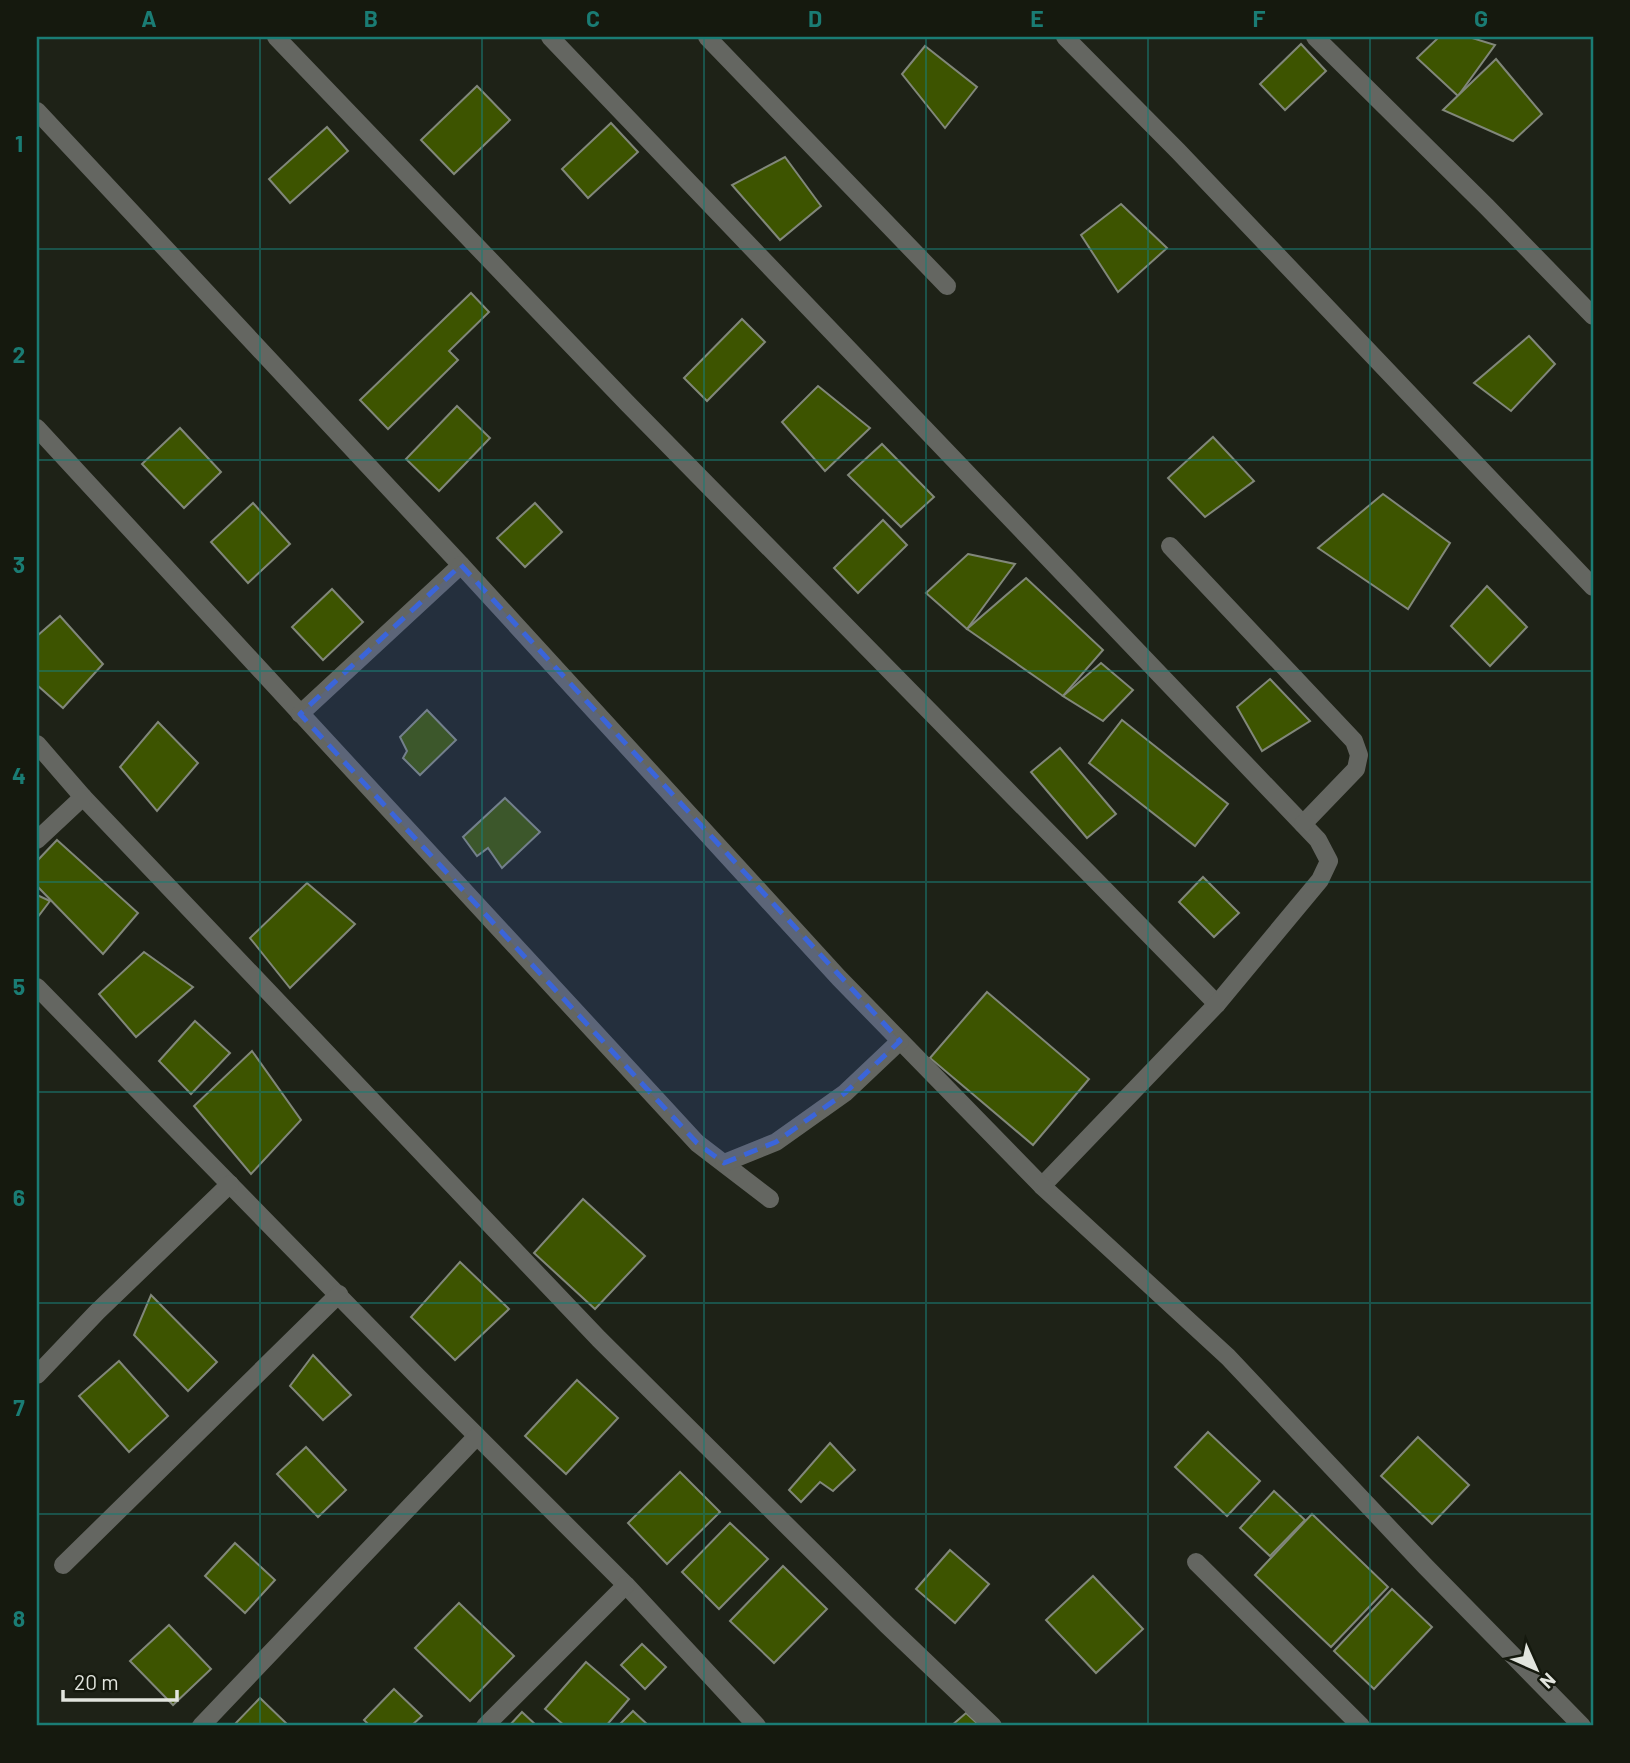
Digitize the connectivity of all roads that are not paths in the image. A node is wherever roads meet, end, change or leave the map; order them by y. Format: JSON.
{"nodes":[{"id":1,"x":276,"y":37,"type":"edge"},
{"id":2,"x":550,"y":37,"type":"edge"},
{"id":3,"x":706,"y":37,"type":"edge"},
{"id":4,"x":1065,"y":37,"type":"edge"},
{"id":5,"x":1315,"y":37,"type":"edge"},
{"id":6,"x":37,"y":111,"type":"edge"},
{"id":7,"x":947,"y":286,"type":"dead end"},
{"id":8,"x":1593,"y":316,"type":"edge"},
{"id":9,"x":37,"y":428,"type":"edge"},
{"id":10,"x":1170,"y":546,"type":"dead end"},
{"id":11,"x":461,"y":565,"type":"junction"},
{"id":12,"x":1593,"y":587,"type":"edge"},
{"id":13,"x":300,"y":714,"type":"junction"},
{"id":14,"x":37,"y":744,"type":"edge"},
{"id":15,"x":83,"y":797,"type":"junction"},
{"id":16,"x":1303,"y":824,"type":"junction"},
{"id":17,"x":37,"y":840,"type":"edge"},
{"id":18,"x":37,"y":988,"type":"edge"},
{"id":19,"x":1217,"y":1004,"type":"junction"},
{"id":20,"x":900,"y":1041,"type":"junction"},
{"id":21,"x":724,"y":1163,"type":"junction"},
{"id":22,"x":230,"y":1184,"type":"junction"},
{"id":23,"x":1042,"y":1186,"type":"junction"},
{"id":24,"x":770,"y":1199,"type":"dead end"},
{"id":25,"x":339,"y":1294,"type":"junction"},
{"id":26,"x":37,"y":1375,"type":"edge"},
{"id":27,"x":477,"y":1436,"type":"junction"},
{"id":28,"x":1196,"y":1562,"type":"dead end"},
{"id":29,"x":64,"y":1566,"type":"dead end"},
{"id":30,"x":626,"y":1585,"type":"junction"},
{"id":31,"x":201,"y":1726,"type":"edge"},
{"id":32,"x":485,"y":1726,"type":"edge"},
{"id":33,"x":757,"y":1726,"type":"edge"},
{"id":34,"x":993,"y":1726,"type":"edge"},
{"id":35,"x":1361,"y":1726,"type":"edge"},
{"id":36,"x":1582,"y":1726,"type":"edge"}],
"edges":[{"from":1,"to":19,"type":"street"},
{"from":2,"to":16,"type":"street"},
{"from":3,"to":7,"type":"street"},
{"from":4,"to":12,"type":"street"},
{"from":5,"to":8,"type":"street"},
{"from":6,"to":11,"type":"street"},
{"from":9,"to":13,"type":"street"},
{"from":10,"to":16,"type":"street"},
{"from":11,"to":13,"type":"street"},
{"from":11,"to":20,"type":"street"},
{"from":13,"to":21,"type":"street"},
{"from":14,"to":15,"type":"street"},
{"from":15,"to":17,"type":"street"},
{"from":15,"to":34,"type":"street"},
{"from":16,"to":19,"type":"street"},
{"from":18,"to":22,"type":"street"},
{"from":19,"to":23,"type":"street"},
{"from":20,"to":21,"type":"street"},
{"from":20,"to":23,"type":"street"},
{"from":21,"to":24,"type":"street"},
{"from":22,"to":25,"type":"street"},
{"from":22,"to":26,"type":"street"},
{"from":23,"to":36,"type":"street"},
{"from":25,"to":27,"type":"street"},
{"from":25,"to":29,"type":"street"},
{"from":27,"to":30,"type":"street"},
{"from":27,"to":31,"type":"street"},
{"from":28,"to":35,"type":"street"},
{"from":30,"to":32,"type":"street"},
{"from":30,"to":33,"type":"street"}]}
